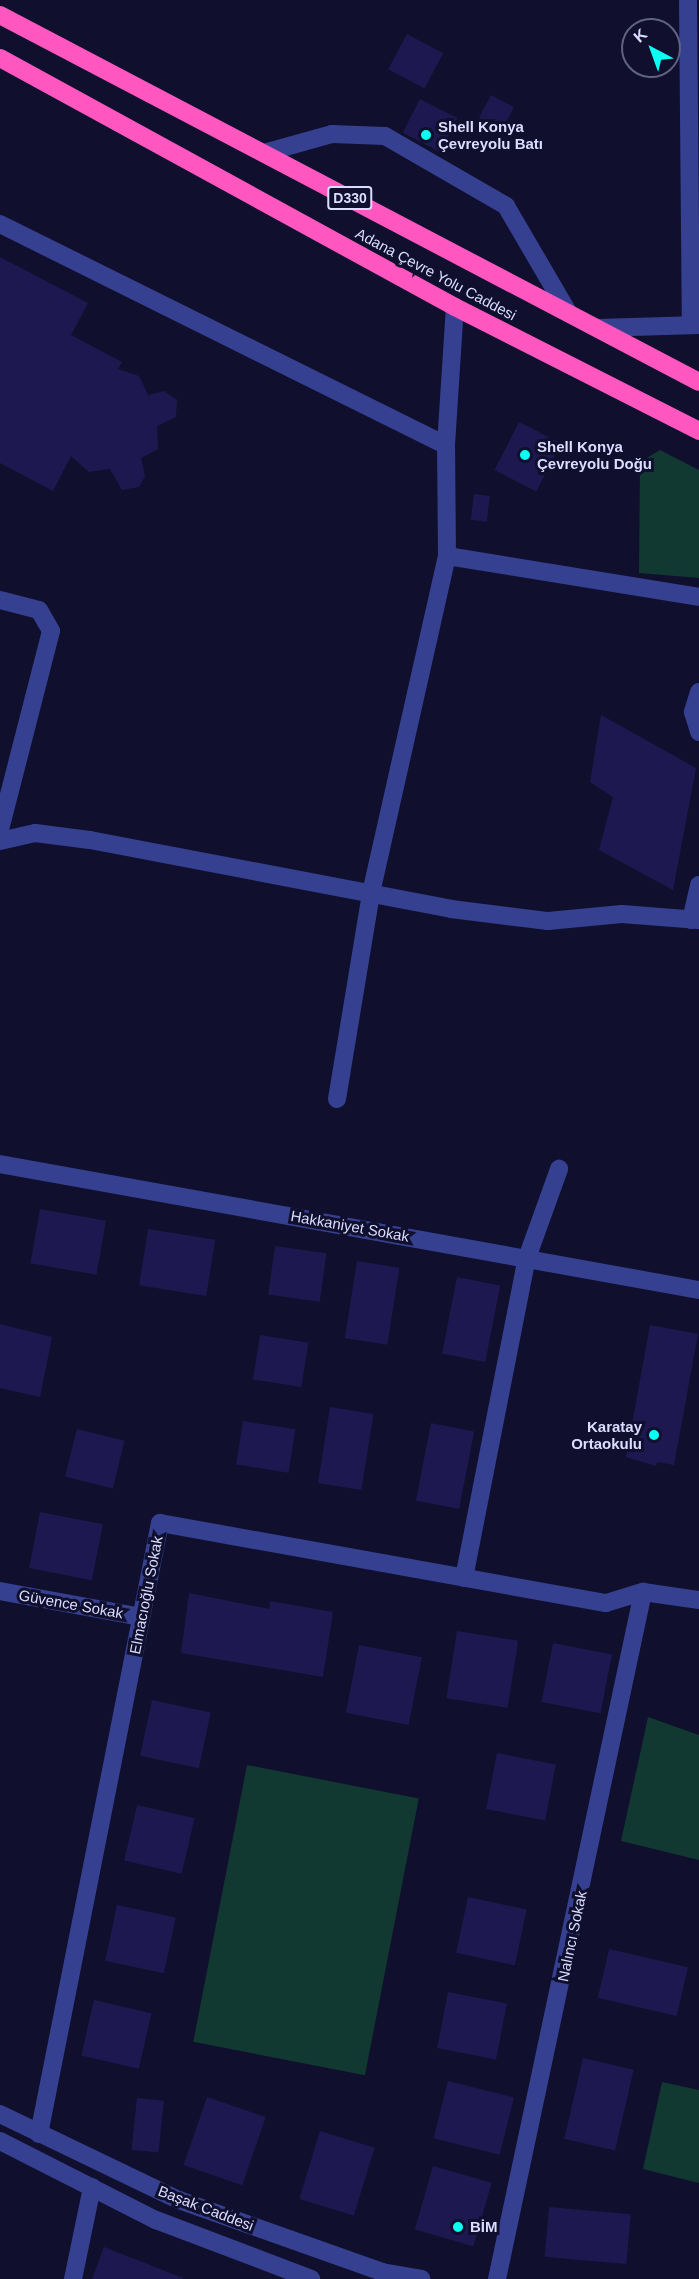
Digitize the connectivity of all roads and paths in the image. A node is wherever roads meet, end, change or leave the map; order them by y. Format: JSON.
{"nodes":[{"id":1,"x":688,"y":0,"type":"edge"},
{"id":2,"x":0,"y":15,"type":"edge"},
{"id":3,"x":1,"y":59,"type":"edge"},
{"id":4,"x":264,"y":153,"type":"junction"},
{"id":5,"x":0,"y":224,"type":"edge"},
{"id":6,"x":455,"y":307,"type":"junction"},
{"id":7,"x":568,"y":312,"type":"junction"},
{"id":8,"x":695,"y":325,"type":"edge"},
{"id":9,"x":598,"y":328,"type":"junction"},
{"id":10,"x":699,"y":382,"type":"edge"},
{"id":11,"x":699,"y":431,"type":"edge"},
{"id":12,"x":446,"y":445,"type":"junction"},
{"id":13,"x":447,"y":556,"type":"junction"},
{"id":14,"x":699,"y":597,"type":"edge"},
{"id":15,"x":0,"y":600,"type":"edge"},
{"id":16,"x":699,"y":692,"type":"edge"},
{"id":17,"x":699,"y":732,"type":"edge"},
{"id":18,"x":0,"y":830,"type":"edge"},
{"id":19,"x":0,"y":841,"type":"edge"},
{"id":20,"x":699,"y":885,"type":"edge"},
{"id":21,"x":371,"y":893,"type":"junction"},
{"id":22,"x":695,"y":920,"type":"edge"},
{"id":23,"x":337,"y":1099,"type":"dead end"},
{"id":24,"x":0,"y":1164,"type":"edge"},
{"id":25,"x":558,"y":1169,"type":"dead end"},
{"id":26,"x":527,"y":1258,"type":"junction"},
{"id":27,"x":699,"y":1290,"type":"edge"},
{"id":28,"x":464,"y":1578,"type":"junction"},
{"id":29,"x":0,"y":1591,"type":"edge"},
{"id":30,"x":643,"y":1592,"type":"junction"},
{"id":31,"x":699,"y":1600,"type":"edge"},
{"id":32,"x":141,"y":1617,"type":"junction"},
{"id":33,"x":0,"y":2114,"type":"edge"},
{"id":34,"x":39,"y":2134,"type":"junction"},
{"id":35,"x":0,"y":2141,"type":"edge"},
{"id":36,"x":92,"y":2187,"type":"junction"},
{"id":37,"x":73,"y":2279,"type":"edge"},
{"id":38,"x":311,"y":2279,"type":"edge"},
{"id":39,"x":421,"y":2279,"type":"edge"},
{"id":40,"x":497,"y":2279,"type":"edge"}],
"edges":[{"from":1,"to":8,"type":"street"},
{"from":2,"to":4,"type":"highway","name":"Adana Çevre Yolu Caddesi","number":"D330"},
{"from":3,"to":6,"type":"highway","name":"Adana Çevre Yolu Caddesi"},
{"from":4,"to":7,"type":"highway","name":"Adana Çevre Yolu Caddesi","number":"D330"},
{"from":4,"to":7,"type":"street"},
{"from":5,"to":12,"type":"street"},
{"from":6,"to":11,"type":"highway","name":"Adana Çevre Yolu Caddesi"},
{"from":6,"to":12,"type":"street"},
{"from":7,"to":9,"type":"highway","name":"Adana Çevre Yolu Caddesi","number":"D330"},
{"from":8,"to":9,"type":"street"},
{"from":9,"to":10,"type":"highway","name":"Adana Çevre Yolu Caddesi","number":"D330"},
{"from":12,"to":13,"type":"street"},
{"from":13,"to":14,"type":"street"},
{"from":13,"to":21,"type":"street"},
{"from":15,"to":18,"type":"street"},
{"from":16,"to":17,"type":"street"},
{"from":19,"to":21,"type":"street"},
{"from":20,"to":22,"type":"street"},
{"from":21,"to":22,"type":"street"},
{"from":21,"to":23,"type":"street"},
{"from":24,"to":26,"type":"street","name":"Hakkaniyet Sokak"},
{"from":25,"to":26,"type":"street"},
{"from":26,"to":27,"type":"street","name":"Hakkaniyet Sokak"},
{"from":26,"to":28,"type":"street"},
{"from":28,"to":30,"type":"street","name":"Elmacıoğlu Sokak"},
{"from":28,"to":32,"type":"street","name":"Elmacıoğlu Sokak"},
{"from":29,"to":32,"type":"street","name":"Güvence Sokak"},
{"from":30,"to":31,"type":"street","name":"Elmacıoğlu Sokak"},
{"from":30,"to":40,"type":"street","name":"Nalıncı Sokak"},
{"from":32,"to":34,"type":"street","name":"Elmacıoğlu Sokak"},
{"from":33,"to":34,"type":"street","name":"Başak Caddesi"},
{"from":34,"to":39,"type":"street","name":"Başak Caddesi"},
{"from":35,"to":36,"type":"street","name":"Başak Caddesi"},
{"from":36,"to":37,"type":"street"},
{"from":36,"to":38,"type":"street","name":"Başak Caddesi"}]}
